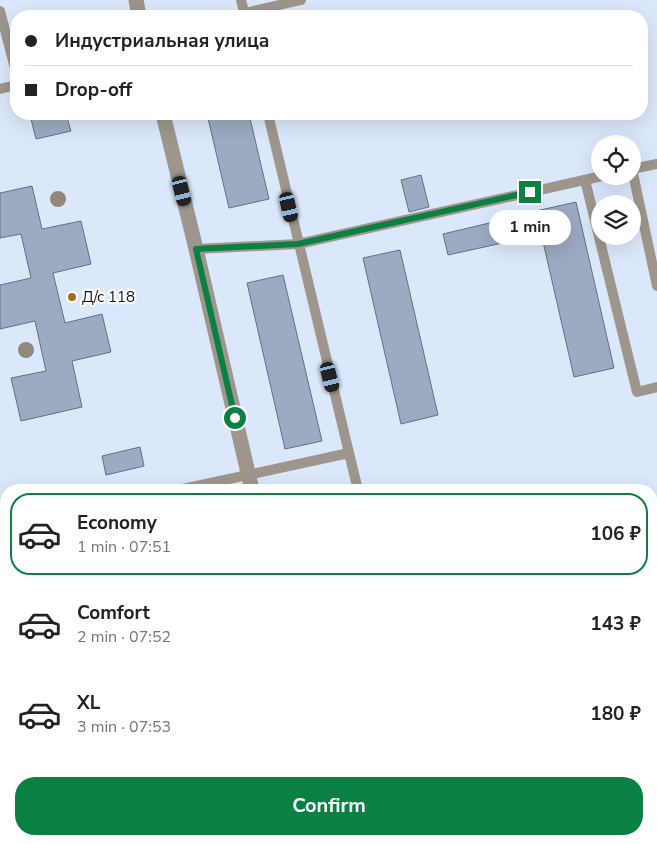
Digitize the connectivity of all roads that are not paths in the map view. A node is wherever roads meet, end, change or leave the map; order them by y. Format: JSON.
{"nodes":[{"id":1,"x":301,"y":0,"type":"edge"},
{"id":2,"x":263,"y":10,"type":"edge"},
{"id":3,"x":0,"y":11,"type":"edge"},
{"id":4,"x":10,"y":49,"type":"edge"},
{"id":5,"x":164,"y":120,"type":"edge"},
{"id":6,"x":269,"y":120,"type":"edge"},
{"id":7,"x":657,"y":164,"type":"edge"},
{"id":8,"x":641,"y":167,"type":"edge"},
{"id":9,"x":591,"y":179,"type":"edge"},
{"id":10,"x":585,"y":180,"type":"junction"},
{"id":11,"x":635,"y":185,"type":"edge"},
{"id":12,"x":298,"y":244,"type":"junction"},
{"id":13,"x":196,"y":249,"type":"junction"},
{"id":14,"x":657,"y":286,"type":"edge"},
{"id":15,"x":657,"y":387,"type":"edge"},
{"id":16,"x":349,"y":452,"type":"junction"},
{"id":17,"x":248,"y":474,"type":"junction"},
{"id":18,"x":204,"y":484,"type":"edge"},
{"id":19,"x":250,"y":484,"type":"edge"},
{"id":20,"x":357,"y":484,"type":"edge"}],
"edges":[{"from":1,"to":2,"type":"lane"},
{"from":3,"to":4,"type":"lane"},
{"from":5,"to":13,"type":"street"},
{"from":6,"to":12,"type":"lane"},
{"from":7,"to":8,"type":"lane"},
{"from":9,"to":10,"type":"lane"},
{"from":10,"to":12,"type":"lane"},
{"from":10,"to":15,"type":"lane"},
{"from":11,"to":14,"type":"lane"},
{"from":12,"to":13,"type":"lane"},
{"from":12,"to":16,"type":"lane"},
{"from":13,"to":17,"type":"street"},
{"from":16,"to":17,"type":"lane"},
{"from":16,"to":20,"type":"lane"},
{"from":17,"to":18,"type":"lane"},
{"from":17,"to":19,"type":"street"}]}
